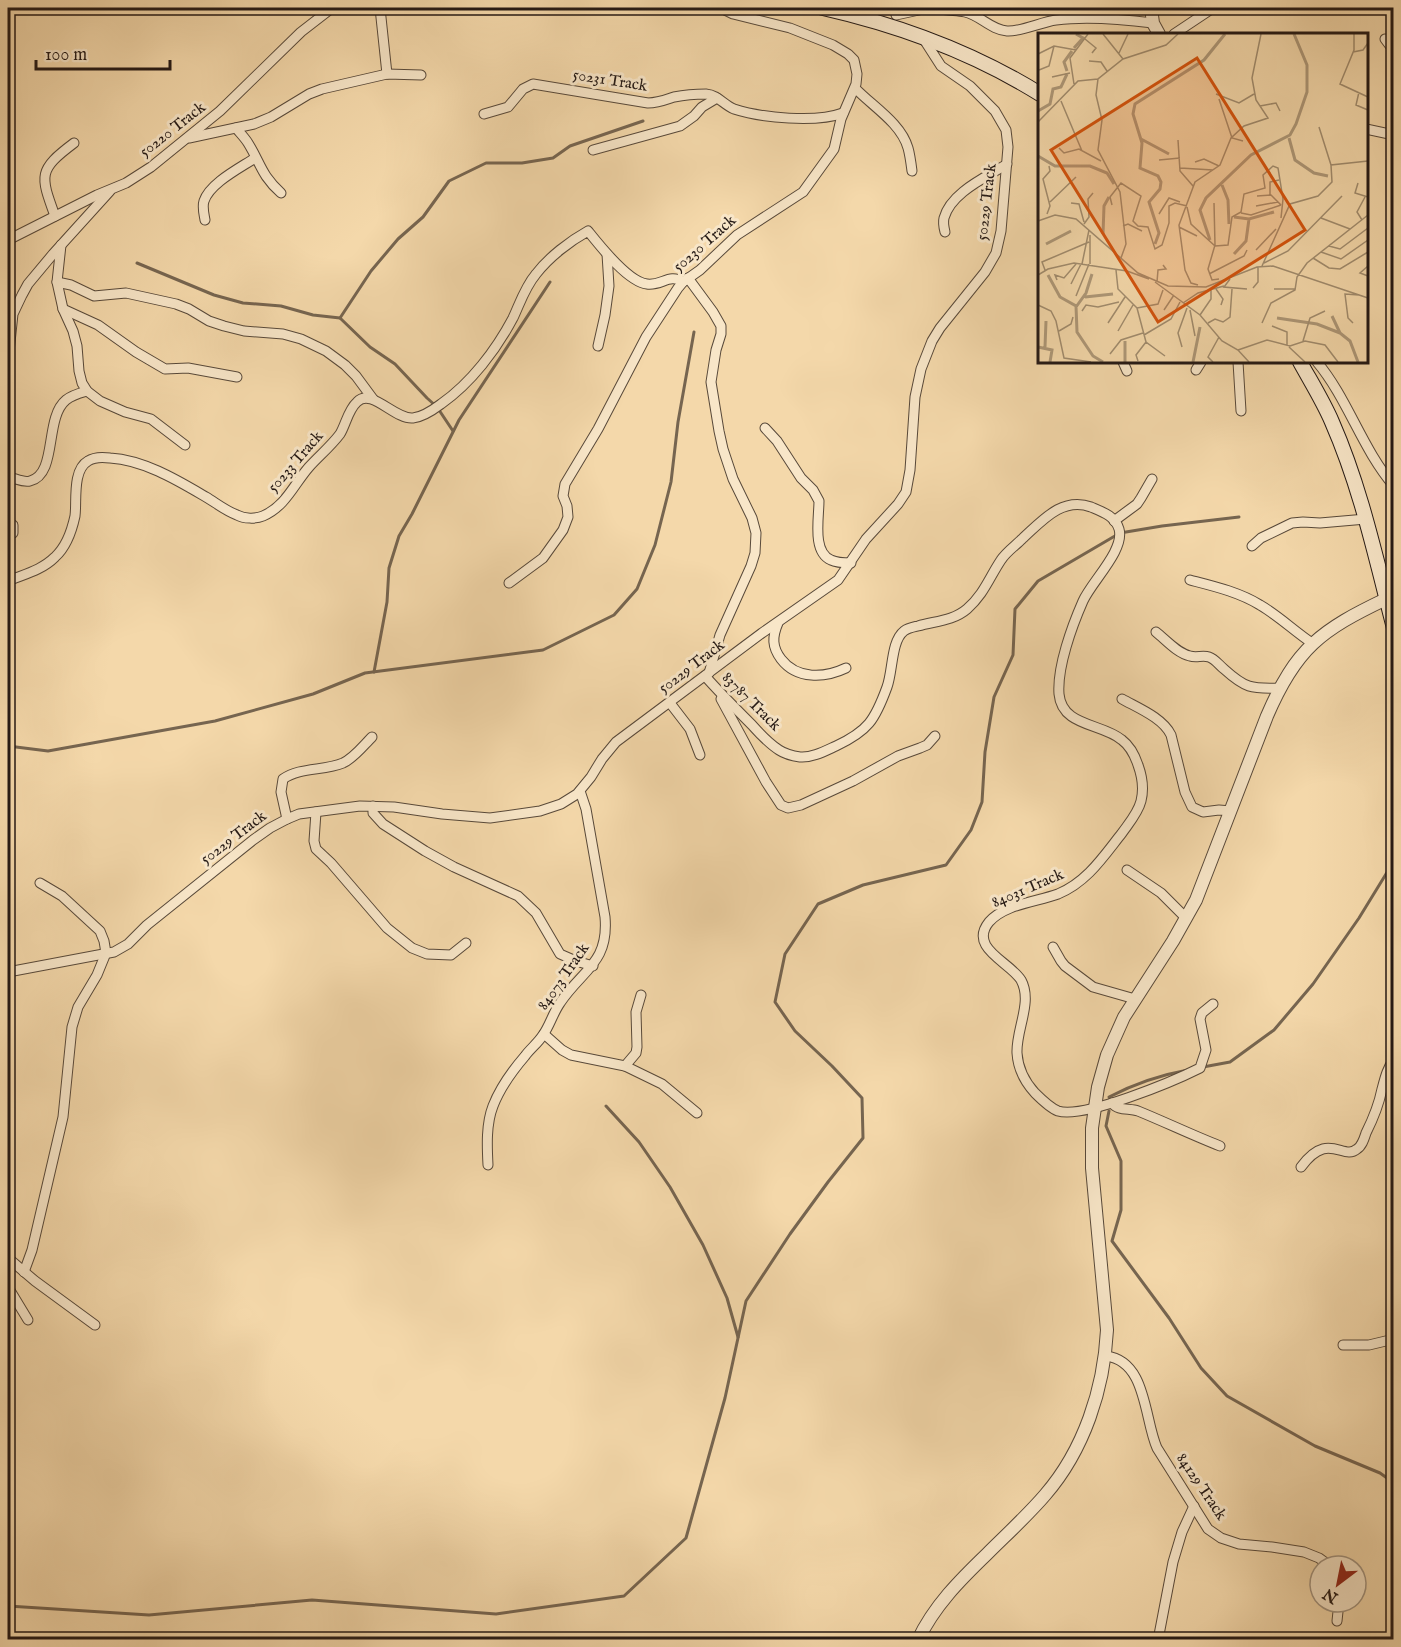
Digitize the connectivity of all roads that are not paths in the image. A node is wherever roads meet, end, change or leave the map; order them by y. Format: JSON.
{"nodes":[{"id":1,"x":332,"y":8,"type":"edge"},
{"id":2,"x":380,"y":8,"type":"edge"},
{"id":3,"x":721,"y":8,"type":"edge"},
{"id":4,"x":823,"y":8,"type":"edge"},
{"id":5,"x":928,"y":8,"type":"edge"},
{"id":6,"x":938,"y":8,"type":"edge"},
{"id":7,"x":1151,"y":8,"type":"edge"},
{"id":8,"x":1213,"y":8,"type":"edge"},
{"id":9,"x":896,"y":17,"type":"edge"},
{"id":10,"x":1156,"y":29,"type":"edge"},
{"id":11,"x":1176,"y":33,"type":"edge"},
{"id":12,"x":923,"y":38,"type":"junction"},
{"id":13,"x":1385,"y":39,"type":"dead end"},
{"id":14,"x":1394,"y":51,"type":"edge"},
{"id":15,"x":387,"y":75,"type":"junction"},
{"id":16,"x":421,"y":75,"type":"dead end"},
{"id":17,"x":855,"y":88,"type":"junction"},
{"id":18,"x":1038,"y":93,"type":"edge"},
{"id":19,"x":717,"y":98,"type":"junction"},
{"id":20,"x":484,"y":114,"type":"dead end"},
{"id":21,"x":843,"y":114,"type":"junction"},
{"id":22,"x":236,"y":128,"type":"junction"},
{"id":23,"x":1368,"y":129,"type":"edge"},
{"id":24,"x":1394,"y":135,"type":"edge"},
{"id":25,"x":187,"y":138,"type":"junction"},
{"id":26,"x":74,"y":143,"type":"dead end"},
{"id":27,"x":593,"y":150,"type":"dead end"},
{"id":28,"x":255,"y":158,"type":"junction"},
{"id":29,"x":1007,"y":164,"type":"junction"},
{"id":30,"x":912,"y":171,"type":"dead end"},
{"id":31,"x":112,"y":189,"type":"junction"},
{"id":32,"x":281,"y":193,"type":"dead end"},
{"id":33,"x":55,"y":216,"type":"junction"},
{"id":34,"x":205,"y":220,"type":"dead end"},
{"id":35,"x":945,"y":232,"type":"dead end"},
{"id":36,"x":8,"y":240,"type":"edge"},
{"id":37,"x":61,"y":245,"type":"junction"},
{"id":38,"x":607,"y":254,"type":"junction"},
{"id":39,"x":686,"y":280,"type":"junction"},
{"id":40,"x":57,"y":282,"type":"junction"},
{"id":41,"x":63,"y":309,"type":"junction"},
{"id":42,"x":598,"y":346,"type":"dead end"},
{"id":43,"x":8,"y":361,"type":"edge"},
{"id":44,"x":1123,"y":363,"type":"edge"},
{"id":45,"x":1239,"y":363,"type":"edge"},
{"id":46,"x":1301,"y":363,"type":"edge"},
{"id":47,"x":1318,"y":363,"type":"edge"},
{"id":48,"x":1127,"y":371,"type":"dead end"},
{"id":49,"x":237,"y":377,"type":"dead end"},
{"id":50,"x":87,"y":391,"type":"junction"},
{"id":51,"x":373,"y":399,"type":"junction"},
{"id":52,"x":1241,"y":411,"type":"dead end"},
{"id":53,"x":765,"y":428,"type":"dead end"},
{"id":54,"x":185,"y":445,"type":"dead end"},
{"id":55,"x":8,"y":477,"type":"edge"},
{"id":56,"x":1152,"y":479,"type":"dead end"},
{"id":57,"x":1394,"y":486,"type":"edge"},
{"id":58,"x":1366,"y":519,"type":"junction"},
{"id":59,"x":1114,"y":521,"type":"junction"},
{"id":60,"x":8,"y":522,"type":"edge"},
{"id":61,"x":13,"y":533,"type":"dead end"},
{"id":62,"x":1252,"y":546,"type":"dead end"},
{"id":63,"x":851,"y":564,"type":"junction"},
{"id":64,"x":1190,"y":580,"type":"dead end"},
{"id":65,"x":8,"y":581,"type":"edge"},
{"id":66,"x":509,"y":583,"type":"dead end"},
{"id":67,"x":1386,"y":599,"type":"junction"},
{"id":68,"x":778,"y":622,"type":"junction"},
{"id":69,"x":1394,"y":628,"type":"edge"},
{"id":70,"x":1156,"y":632,"type":"dead end"},
{"id":71,"x":1312,"y":643,"type":"junction"},
{"id":72,"x":846,"y":668,"type":"dead end"},
{"id":73,"x":707,"y":675,"type":"junction"},
{"id":74,"x":715,"y":688,"type":"junction"},
{"id":75,"x":1279,"y":688,"type":"junction"},
{"id":76,"x":1122,"y":699,"type":"dead end"},
{"id":77,"x":670,"y":703,"type":"junction"},
{"id":78,"x":935,"y":736,"type":"dead end"},
{"id":79,"x":372,"y":737,"type":"dead end"},
{"id":80,"x":700,"y":755,"type":"dead end"},
{"id":81,"x":580,"y":791,"type":"junction"},
{"id":82,"x":373,"y":806,"type":"junction"},
{"id":83,"x":1231,"y":811,"type":"junction"},
{"id":84,"x":316,"y":812,"type":"junction"},
{"id":85,"x":287,"y":819,"type":"junction"},
{"id":86,"x":1127,"y":870,"type":"dead end"},
{"id":87,"x":40,"y":883,"type":"dead end"},
{"id":88,"x":1186,"y":918,"type":"junction"},
{"id":89,"x":466,"y":943,"type":"dead end"},
{"id":90,"x":1053,"y":946,"type":"dead end"},
{"id":91,"x":106,"y":953,"type":"junction"},
{"id":92,"x":593,"y":966,"type":"junction"},
{"id":93,"x":8,"y":972,"type":"edge"},
{"id":94,"x":641,"y":995,"type":"dead end"},
{"id":95,"x":1135,"y":999,"type":"junction"},
{"id":96,"x":1213,"y":1004,"type":"dead end"},
{"id":97,"x":544,"y":1034,"type":"junction"},
{"id":98,"x":1394,"y":1059,"type":"edge"},
{"id":99,"x":625,"y":1066,"type":"junction"},
{"id":100,"x":1112,"y":1103,"type":"junction"},
{"id":101,"x":1095,"y":1108,"type":"junction"},
{"id":102,"x":697,"y":1113,"type":"dead end"},
{"id":103,"x":1220,"y":1146,"type":"dead end"},
{"id":104,"x":488,"y":1165,"type":"dead end"},
{"id":105,"x":1300,"y":1167,"type":"dead end"},
{"id":106,"x":8,"y":1258,"type":"edge"},
{"id":107,"x":24,"y":1272,"type":"junction"},
{"id":108,"x":8,"y":1287,"type":"edge"},
{"id":109,"x":28,"y":1320,"type":"dead end"},
{"id":110,"x":95,"y":1325,"type":"dead end"},
{"id":111,"x":1394,"y":1340,"type":"edge"},
{"id":112,"x":1343,"y":1345,"type":"dead end"},
{"id":113,"x":1106,"y":1356,"type":"junction"},
{"id":114,"x":1194,"y":1506,"type":"junction"},
{"id":115,"x":1309,"y":1554,"type":"edge"},
{"id":116,"x":1337,"y":1614,"type":"edge"},
{"id":117,"x":1336,"y":1621,"type":"dead end"},
{"id":118,"x":918,"y":1640,"type":"edge"},
{"id":119,"x":1158,"y":1640,"type":"edge"}],
"edges":[{"from":1,"to":25,"type":"street","name":"50220 Track"},
{"from":2,"to":15,"type":"street"},
{"from":3,"to":17,"type":"street","name":"50230 Track"},
{"from":4,"to":9,"type":"main road"},
{"from":5,"to":9,"type":"street"},
{"from":6,"to":10,"type":"street"},
{"from":7,"to":10,"type":"street"},
{"from":8,"to":11,"type":"street"},
{"from":9,"to":12,"type":"main road"},
{"from":12,"to":18,"type":"main road"},
{"from":12,"to":29,"type":"street","name":"50229 Track"},
{"from":13,"to":14,"type":"street"},
{"from":15,"to":16,"type":"street"},
{"from":15,"to":22,"type":"street"},
{"from":17,"to":21,"type":"street","name":"50230 Track"},
{"from":17,"to":30,"type":"street"},
{"from":19,"to":20,"type":"street","name":"50231 Track"},
{"from":19,"to":21,"type":"street","name":"50231 Track"},
{"from":19,"to":27,"type":"street"},
{"from":21,"to":39,"type":"street","name":"50230 Track"},
{"from":22,"to":25,"type":"street"},
{"from":22,"to":28,"type":"street"},
{"from":23,"to":24,"type":"street"},
{"from":25,"to":31,"type":"street","name":"50220 Track"},
{"from":26,"to":33,"type":"street"},
{"from":28,"to":32,"type":"street"},
{"from":28,"to":34,"type":"street"},
{"from":29,"to":35,"type":"street"},
{"from":29,"to":63,"type":"street","name":"50229 Track"},
{"from":31,"to":33,"type":"street","name":"50220 Track"},
{"from":31,"to":37,"type":"street"},
{"from":33,"to":36,"type":"street","name":"50220 Track"},
{"from":37,"to":40,"type":"street"},
{"from":37,"to":43,"type":"street"},
{"from":38,"to":39,"type":"street"},
{"from":38,"to":42,"type":"street"},
{"from":38,"to":51,"type":"street"},
{"from":39,"to":66,"type":"street","name":"50230 Track"},
{"from":39,"to":73,"type":"street"},
{"from":40,"to":41,"type":"street"},
{"from":40,"to":51,"type":"street"},
{"from":41,"to":49,"type":"street"},
{"from":41,"to":50,"type":"street"},
{"from":44,"to":48,"type":"street"},
{"from":45,"to":52,"type":"street"},
{"from":46,"to":58,"type":"main road"},
{"from":47,"to":57,"type":"street"},
{"from":50,"to":54,"type":"street"},
{"from":50,"to":55,"type":"street"},
{"from":51,"to":65,"type":"street","name":"50233 Track"},
{"from":53,"to":63,"type":"street"},
{"from":56,"to":59,"type":"street"},
{"from":58,"to":62,"type":"street"},
{"from":58,"to":67,"type":"main road"},
{"from":59,"to":74,"type":"street","name":"83787 Track"},
{"from":59,"to":101,"type":"street","name":"84031 Track"},
{"from":60,"to":61,"type":"street"},
{"from":63,"to":68,"type":"street","name":"50229 Track"},
{"from":64,"to":71,"type":"street"},
{"from":67,"to":69,"type":"main road"},
{"from":67,"to":71,"type":"street"},
{"from":68,"to":72,"type":"street"},
{"from":68,"to":73,"type":"street","name":"50229 Track"},
{"from":70,"to":75,"type":"street"},
{"from":71,"to":75,"type":"street"},
{"from":73,"to":74,"type":"street","name":"83787 Track"},
{"from":73,"to":77,"type":"street","name":"50229 Track"},
{"from":74,"to":78,"type":"street"},
{"from":75,"to":83,"type":"street"},
{"from":76,"to":83,"type":"street"},
{"from":77,"to":80,"type":"street"},
{"from":77,"to":81,"type":"street","name":"50229 Track"},
{"from":79,"to":85,"type":"street"},
{"from":81,"to":82,"type":"street","name":"50229 Track"},
{"from":81,"to":92,"type":"street","name":"84073 Track"},
{"from":82,"to":84,"type":"street","name":"50229 Track"},
{"from":82,"to":92,"type":"street"},
{"from":83,"to":88,"type":"street"},
{"from":84,"to":85,"type":"street","name":"50229 Track"},
{"from":84,"to":89,"type":"street"},
{"from":85,"to":91,"type":"street","name":"50229 Track"},
{"from":86,"to":88,"type":"street"},
{"from":87,"to":91,"type":"street"},
{"from":88,"to":95,"type":"street"},
{"from":90,"to":95,"type":"street"},
{"from":91,"to":93,"type":"street","name":"50229 Track"},
{"from":91,"to":107,"type":"street"},
{"from":92,"to":97,"type":"street","name":"84073 Track"},
{"from":94,"to":99,"type":"street"},
{"from":95,"to":101,"type":"street"},
{"from":96,"to":100,"type":"street","name":"84031 Track"},
{"from":97,"to":99,"type":"street"},
{"from":97,"to":104,"type":"street","name":"84073 Track"},
{"from":98,"to":105,"type":"street"},
{"from":99,"to":102,"type":"street"},
{"from":100,"to":101,"type":"street","name":"84031 Track"},
{"from":100,"to":103,"type":"street"},
{"from":101,"to":113,"type":"street"},
{"from":106,"to":107,"type":"street"},
{"from":107,"to":110,"type":"street"},
{"from":108,"to":109,"type":"street"},
{"from":111,"to":112,"type":"street"},
{"from":113,"to":114,"type":"street","name":"84129 Track"},
{"from":113,"to":118,"type":"street"},
{"from":114,"to":115,"type":"street","name":"84129 Track"},
{"from":114,"to":119,"type":"street"},
{"from":116,"to":117,"type":"street"}]}
